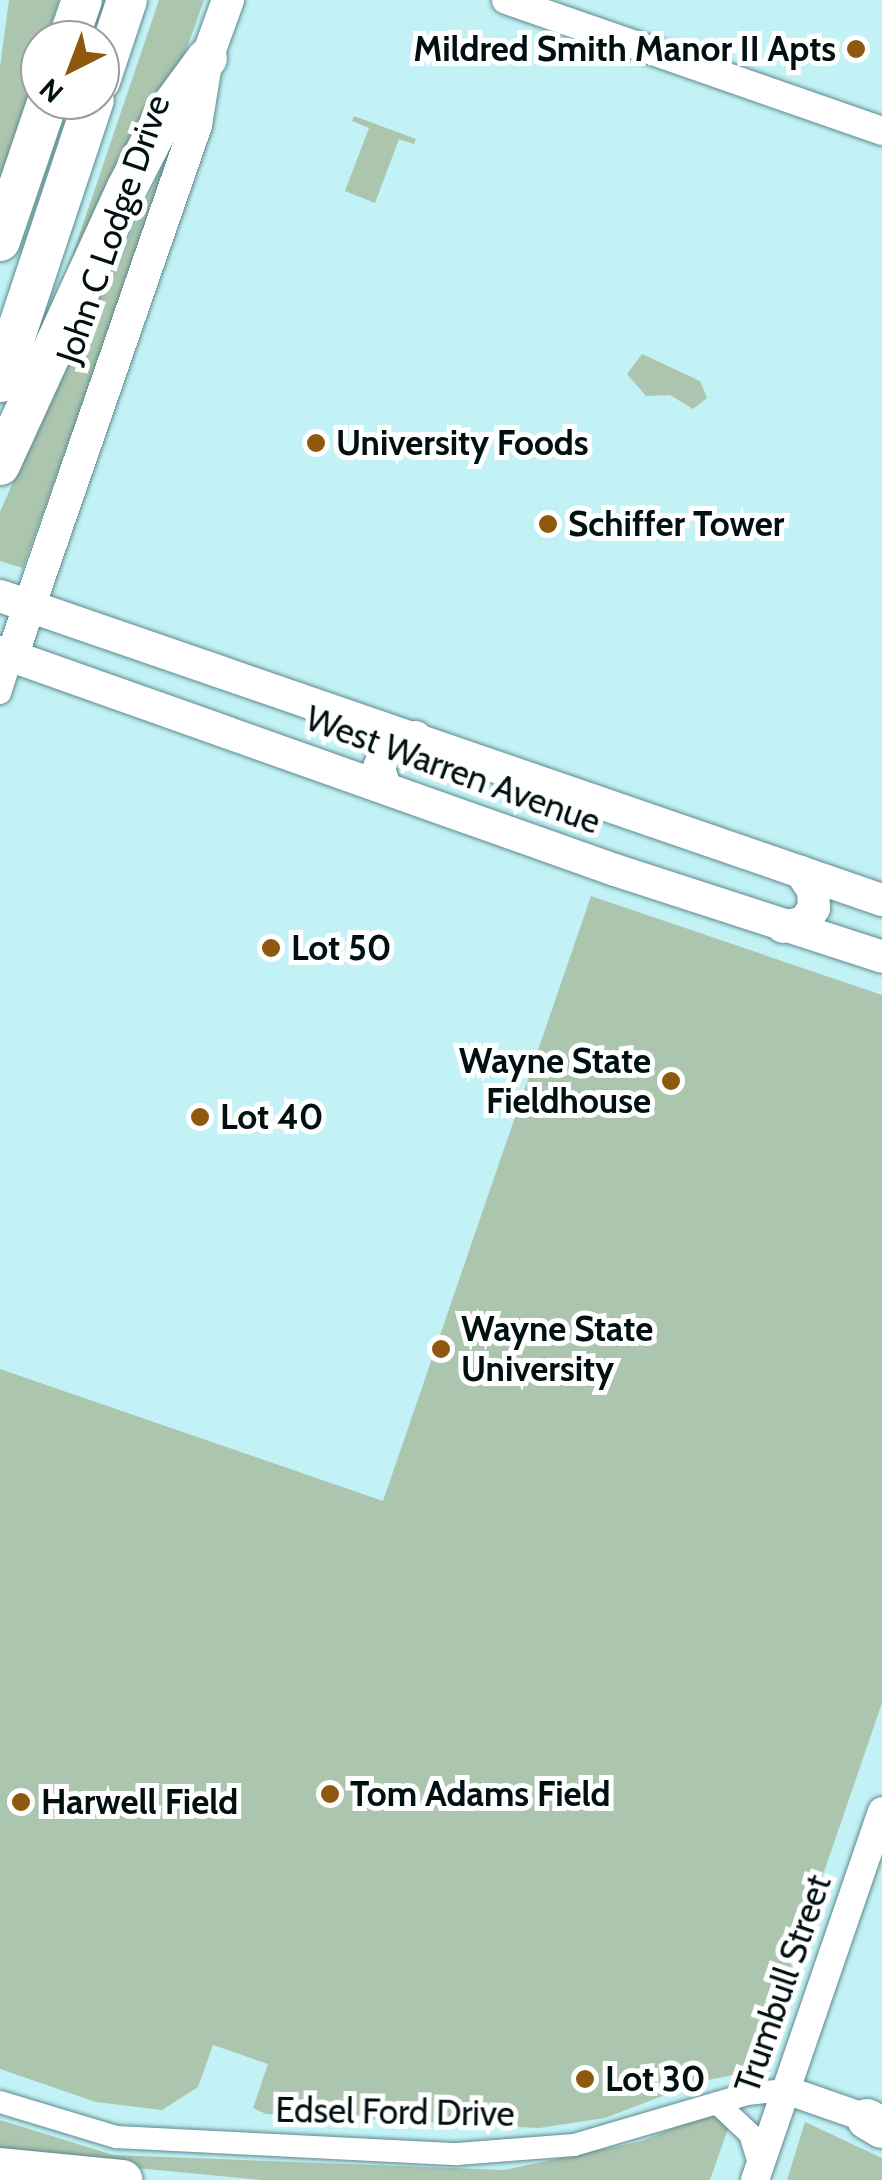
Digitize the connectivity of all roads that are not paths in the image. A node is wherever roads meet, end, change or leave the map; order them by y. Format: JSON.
{"nodes":[{"id":1,"x":228,"y":0,"type":"edge"},
{"id":2,"x":506,"y":0,"type":"edge"},
{"id":3,"x":214,"y":30,"type":"edge"},
{"id":4,"x":41,"y":120,"type":"edge"},
{"id":5,"x":87,"y":120,"type":"edge"},
{"id":6,"x":882,"y":130,"type":"edge"},
{"id":7,"x":0,"y":241,"type":"edge"},
{"id":8,"x":0,"y":382,"type":"edge"},
{"id":9,"x":0,"y":465,"type":"edge"},
{"id":10,"x":15,"y":600,"type":"edge"},
{"id":11,"x":85,"y":622,"type":"junction"},
{"id":12,"x":6,"y":654,"type":"edge"},
{"id":13,"x":59,"y":673,"type":"junction"},
{"id":14,"x":0,"y":693,"type":"edge"},
{"id":15,"x":416,"y":737,"type":"junction"},
{"id":16,"x":385,"y":788,"type":"junction"},
{"id":17,"x":802,"y":872,"type":"junction"},
{"id":18,"x":882,"y":900,"type":"edge"},
{"id":19,"x":795,"y":931,"type":"junction"},
{"id":20,"x":882,"y":957,"type":"edge"},
{"id":21,"x":882,"y":968,"type":"edge"},
{"id":22,"x":882,"y":1812,"type":"edge"},
{"id":23,"x":786,"y":2090,"type":"junction"},
{"id":24,"x":0,"y":2102,"type":"edge"},
{"id":25,"x":716,"y":2103,"type":"junction"},
{"id":26,"x":877,"y":2124,"type":"edge"},
{"id":27,"x":0,"y":2168,"type":"edge"},
{"id":28,"x":758,"y":2173,"type":"edge"},
{"id":29,"x":122,"y":2180,"type":"edge"}],
"edges":[{"from":1,"to":3,"type":"main road","name":"John C Lodge Drive"},
{"from":2,"to":6,"type":"street"},
{"from":3,"to":9,"type":"highway"},
{"from":3,"to":10,"type":"main road","name":"John C Lodge Drive"},
{"from":4,"to":7,"type":"highway"},
{"from":5,"to":8,"type":"highway"},
{"from":10,"to":11,"type":"main road","name":"West Warren Avenue"},
{"from":10,"to":12,"type":"main road"},
{"from":11,"to":13,"type":"main road"},
{"from":11,"to":15,"type":"main road","name":"West Warren Avenue"},
{"from":12,"to":13,"type":"main road","name":"West Warren Avenue"},
{"from":12,"to":14,"type":"street"},
{"from":13,"to":16,"type":"main road","name":"West Warren Avenue"},
{"from":15,"to":16,"type":"main road"},
{"from":15,"to":17,"type":"main road","name":"West Warren Avenue"},
{"from":16,"to":19,"type":"main road","name":"West Warren Avenue"},
{"from":17,"to":18,"type":"main road","name":"West Warren Avenue"},
{"from":17,"to":19,"type":"main road"},
{"from":19,"to":20,"type":"main road","name":"West Warren Avenue"},
{"from":19,"to":21,"type":"main road"},
{"from":22,"to":23,"type":"street","name":"Trumbull Street"},
{"from":23,"to":25,"type":"street","name":"Edsel Ford Drive"},
{"from":23,"to":26,"type":"street"},
{"from":23,"to":28,"type":"street","name":"Trumbull Street"},
{"from":24,"to":25,"type":"street","name":"Edsel Ford Drive"},
{"from":25,"to":28,"type":"street"},
{"from":27,"to":29,"type":"highway"}]}
